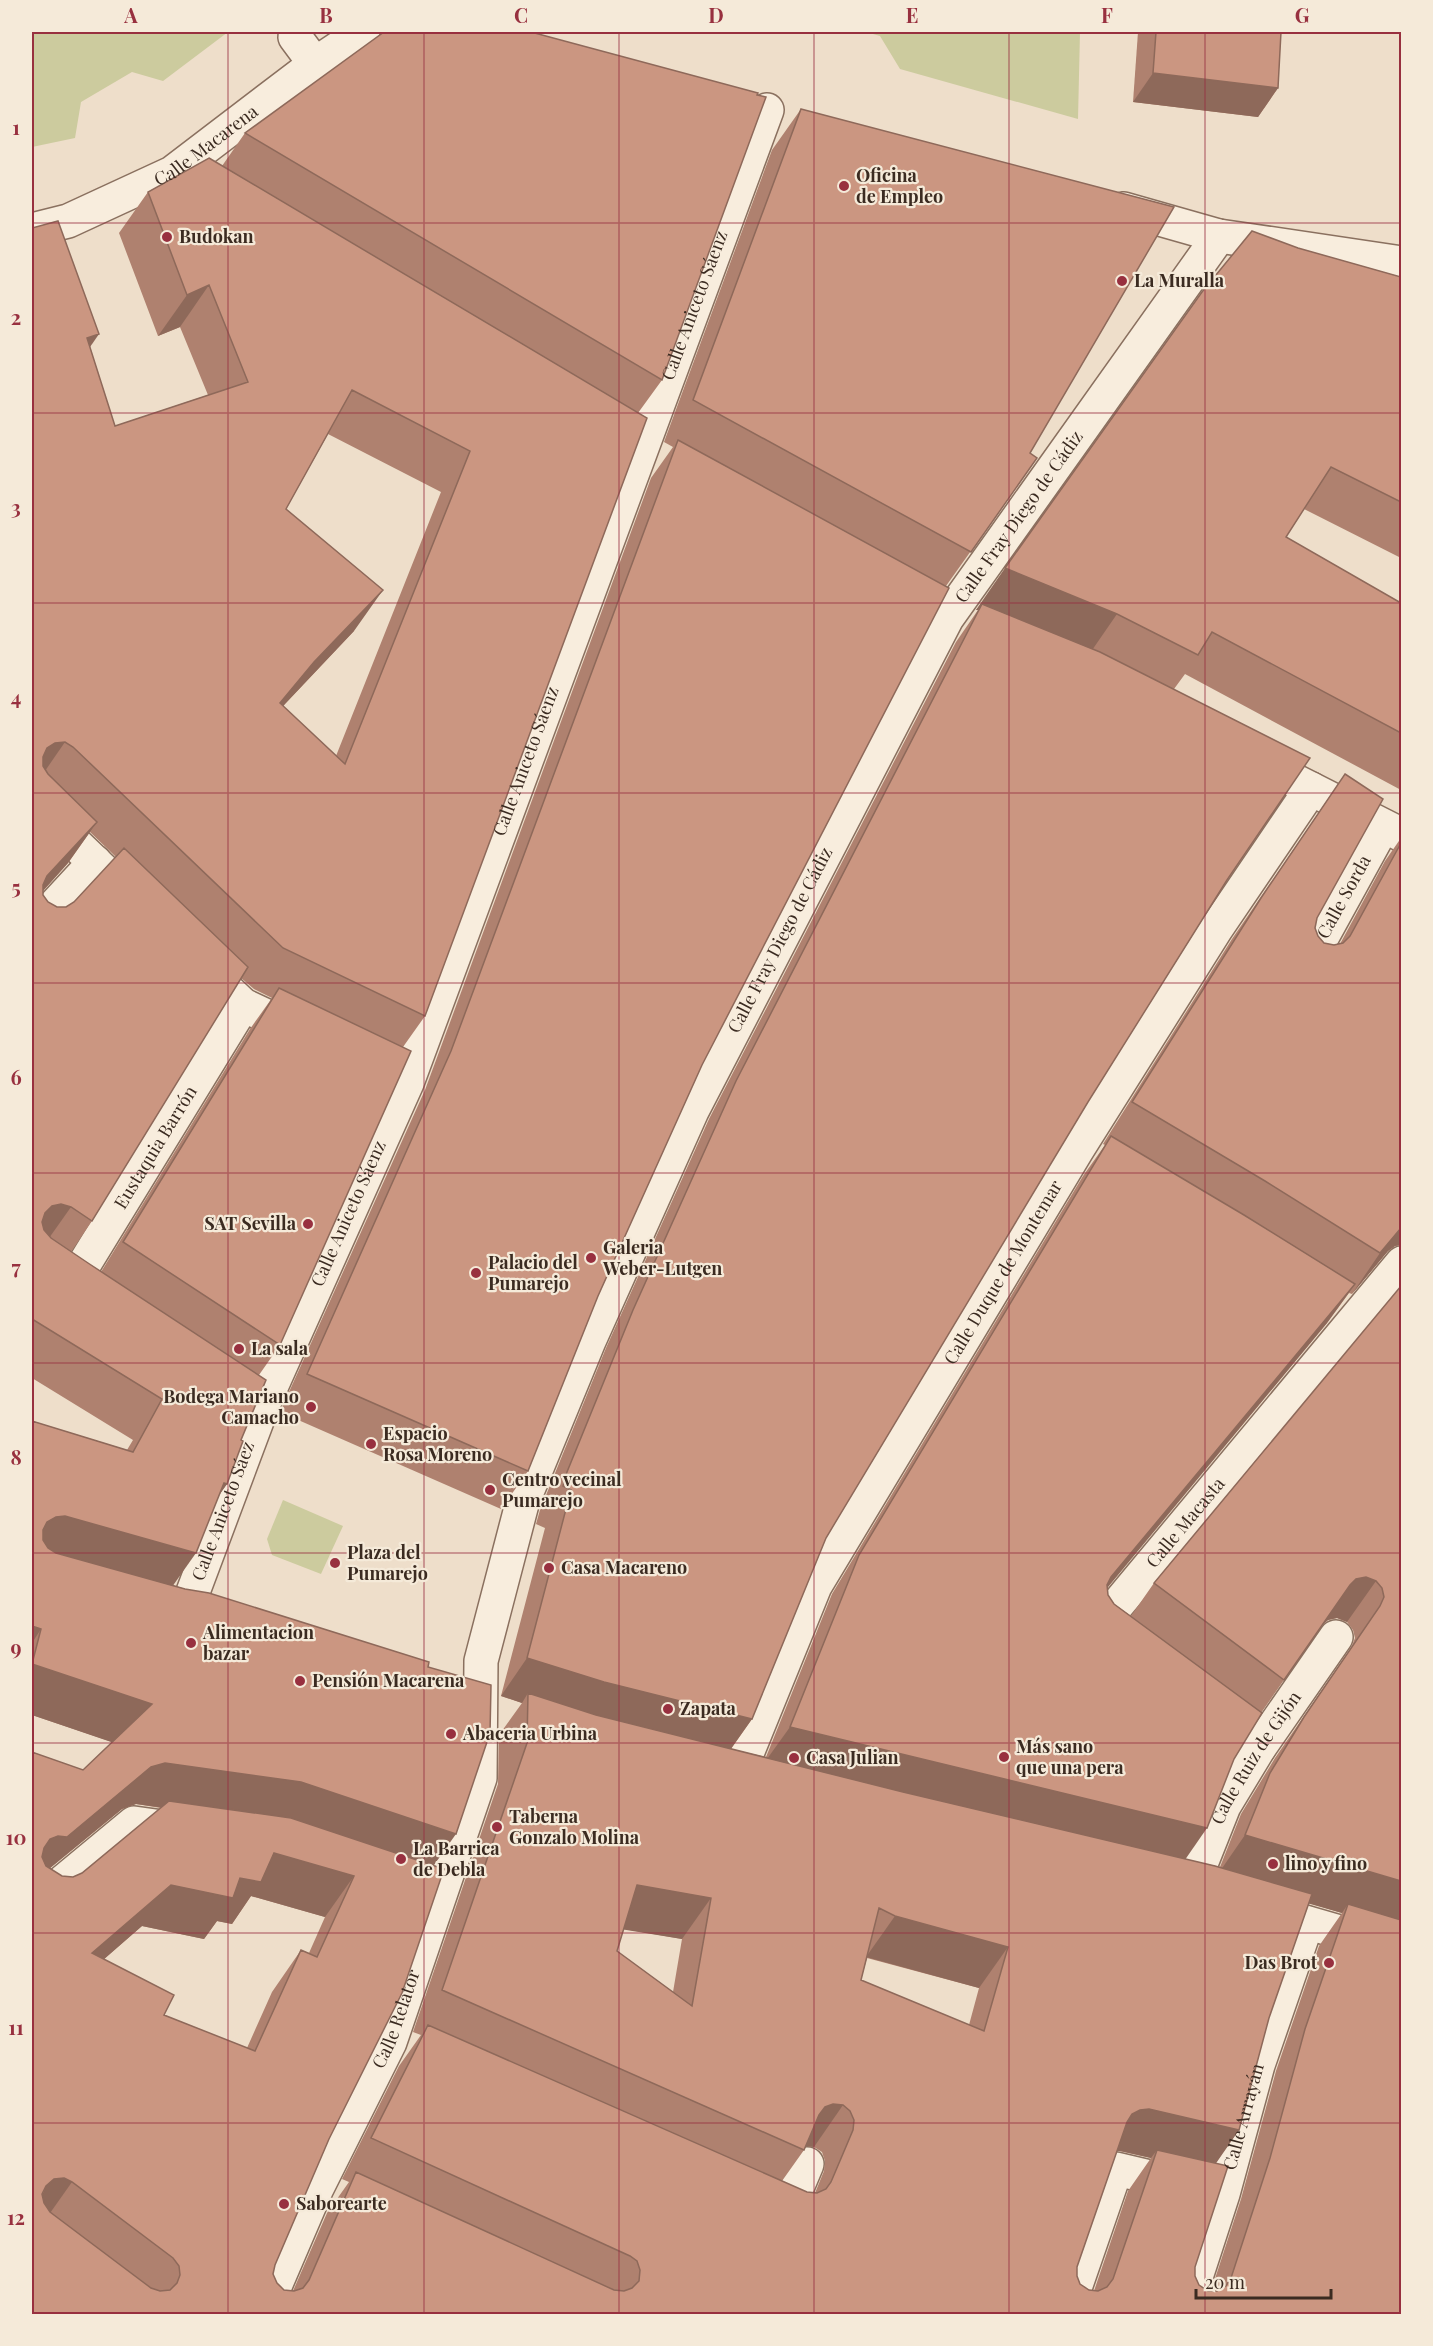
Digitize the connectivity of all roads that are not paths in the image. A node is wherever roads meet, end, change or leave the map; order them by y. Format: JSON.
{"nodes":[{"id":1,"x":363,"y":32,"type":"edge"},
{"id":2,"x":295,"y":37,"type":"dead end"},
{"id":3,"x":315,"y":64,"type":"junction"},
{"id":4,"x":733,"y":101,"type":"edge"},
{"id":5,"x":767,"y":110,"type":"junction"},
{"id":6,"x":801,"y":120,"type":"edge"},
{"id":7,"x":172,"y":173,"type":"junction"},
{"id":8,"x":202,"y":191,"type":"edge"},
{"id":9,"x":1094,"y":201,"type":"edge"},
{"id":10,"x":32,"y":230,"type":"edge"},
{"id":11,"x":1218,"y":236,"type":"junction"},
{"id":12,"x":1401,"y":263,"type":"edge"},
{"id":13,"x":610,"y":433,"type":"edge"},
{"id":14,"x":641,"y":451,"type":"junction"},
{"id":15,"x":671,"y":468,"type":"edge"},
{"id":16,"x":916,"y":602,"type":"edge"},
{"id":17,"x":947,"y":618,"type":"junction"},
{"id":18,"x":978,"y":631,"type":"edge"},
{"id":19,"x":1227,"y":747,"type":"edge"},
{"id":20,"x":1311,"y":789,"type":"junction"},
{"id":21,"x":32,"y":802,"type":"edge"},
{"id":22,"x":1392,"y":831,"type":"edge"},
{"id":23,"x":95,"y":862,"type":"junction"},
{"id":24,"x":153,"y":918,"type":"edge"},
{"id":25,"x":32,"y":930,"type":"edge"},
{"id":26,"x":177,"y":941,"type":"edge"},
{"id":27,"x":1305,"y":968,"type":"edge"},
{"id":28,"x":243,"y":1005,"type":"junction"},
{"id":29,"x":325,"y":1044,"type":"edge"},
{"id":30,"x":376,"y":1068,"type":"edge"},
{"id":31,"x":407,"y":1083,"type":"junction"},
{"id":32,"x":1077,"y":1150,"type":"junction"},
{"id":33,"x":1107,"y":1168,"type":"edge"},
{"id":34,"x":1401,"y":1263,"type":"edge"},
{"id":35,"x":41,"y":1270,"type":"edge"},
{"id":36,"x":69,"y":1289,"type":"junction"},
{"id":37,"x":98,"y":1308,"type":"edge"},
{"id":38,"x":253,"y":1405,"type":"joint"},
{"id":39,"x":150,"y":1609,"type":"edge"},
{"id":40,"x":1336,"y":1637,"type":"edge"},
{"id":41,"x":1136,"y":1656,"type":"edge"},
{"id":42,"x":447,"y":1698,"type":"edge"},
{"id":43,"x":1193,"y":1698,"type":"edge"},
{"id":44,"x":481,"y":1708,"type":"junction"},
{"id":45,"x":515,"y":1719,"type":"dead end"},
{"id":46,"x":1259,"y":1748,"type":"junction"},
{"id":47,"x":704,"y":1770,"type":"edge"},
{"id":48,"x":737,"y":1778,"type":"junction"},
{"id":49,"x":770,"y":1787,"type":"edge"},
{"id":50,"x":211,"y":1834,"type":"edge"},
{"id":51,"x":408,"y":1888,"type":"edge"},
{"id":52,"x":32,"y":1896,"type":"edge"},
{"id":53,"x":440,"y":1899,"type":"junction"},
{"id":54,"x":1307,"y":1923,"type":"junction"},
{"id":55,"x":1401,"y":1950,"type":"edge"},
{"id":56,"x":807,"y":2164,"type":"edge"},
{"id":57,"x":317,"y":2188,"type":"junction"},
{"id":58,"x":1223,"y":2194,"type":"junction"},
{"id":59,"x":348,"y":2202,"type":"edge"},
{"id":60,"x":752,"y":2202,"type":"edge"},
{"id":61,"x":263,"y":2314,"type":"edge"},
{"id":62,"x":1066,"y":2314,"type":"edge"},
{"id":63,"x":1184,"y":2314,"type":"edge"}],
"edges":[{"from":1,"to":3,"type":"street","name":"Calle Macarena"},
{"from":2,"to":3,"type":"street"},
{"from":3,"to":7,"type":"street","name":"Calle Macarena"},
{"from":4,"to":5,"type":"street"},
{"from":5,"to":6,"type":"street"},
{"from":5,"to":14,"type":"street","name":"Calle Aniceto Sáenz"},
{"from":7,"to":8,"type":"street"},
{"from":7,"to":10,"type":"street","name":"Calle Macarena"},
{"from":9,"to":11,"type":"street"},
{"from":11,"to":12,"type":"street"},
{"from":11,"to":17,"type":"street","name":"Calle Fray Diego de Cádiz"},
{"from":13,"to":14,"type":"street"},
{"from":14,"to":15,"type":"street"},
{"from":14,"to":31,"type":"street","name":"Calle Aniceto Sáenz"},
{"from":16,"to":17,"type":"street"},
{"from":17,"to":18,"type":"street"},
{"from":17,"to":44,"type":"street","name":"Calle Fray Diego de Cádiz"},
{"from":19,"to":20,"type":"street","name":"Calle Sorda"},
{"from":20,"to":22,"type":"street","name":"Calle Sorda"},
{"from":20,"to":32,"type":"street","name":"Calle Duque de Montemar"},
{"from":21,"to":23,"type":"street"},
{"from":22,"to":27,"type":"street","name":"Calle Sorda"},
{"from":23,"to":24,"type":"street"},
{"from":23,"to":25,"type":"street"},
{"from":26,"to":28,"type":"street"},
{"from":28,"to":29,"type":"street"},
{"from":28,"to":36,"type":"street","name":"Eustaquia Barrón"},
{"from":30,"to":31,"type":"street"},
{"from":31,"to":38,"type":"street","name":"Calle Aniceto Sáenz"},
{"from":32,"to":33,"type":"street"},
{"from":32,"to":48,"type":"street","name":"Calle Duque de Montemar"},
{"from":34,"to":41,"type":"street","name":"Calle Macasta"},
{"from":35,"to":36,"type":"street"},
{"from":36,"to":37,"type":"street"},
{"from":38,"to":39,"type":"street","name":"Calle Aniceto Sáez"},
{"from":40,"to":46,"type":"street","name":"Calle Ruiz de Gijón"},
{"from":42,"to":44,"type":"street"},
{"from":43,"to":46,"type":"street"},
{"from":44,"to":45,"type":"street"},
{"from":44,"to":53,"type":"street","name":"Calle Relator"},
{"from":46,"to":54,"type":"street","name":"Calle Ruiz de Gijón"},
{"from":47,"to":48,"type":"street"},
{"from":48,"to":49,"type":"street"},
{"from":50,"to":52,"type":"street"},
{"from":51,"to":53,"type":"street"},
{"from":53,"to":57,"type":"street","name":"Calle Relator"},
{"from":54,"to":55,"type":"street"},
{"from":54,"to":58,"type":"street","name":"Calle Arrayán"},
{"from":56,"to":60,"type":"street"},
{"from":57,"to":59,"type":"street"},
{"from":57,"to":61,"type":"street","name":"Calle Relator"},
{"from":58,"to":62,"type":"street"},
{"from":58,"to":63,"type":"street","name":"Calle Arrayán"}]}
